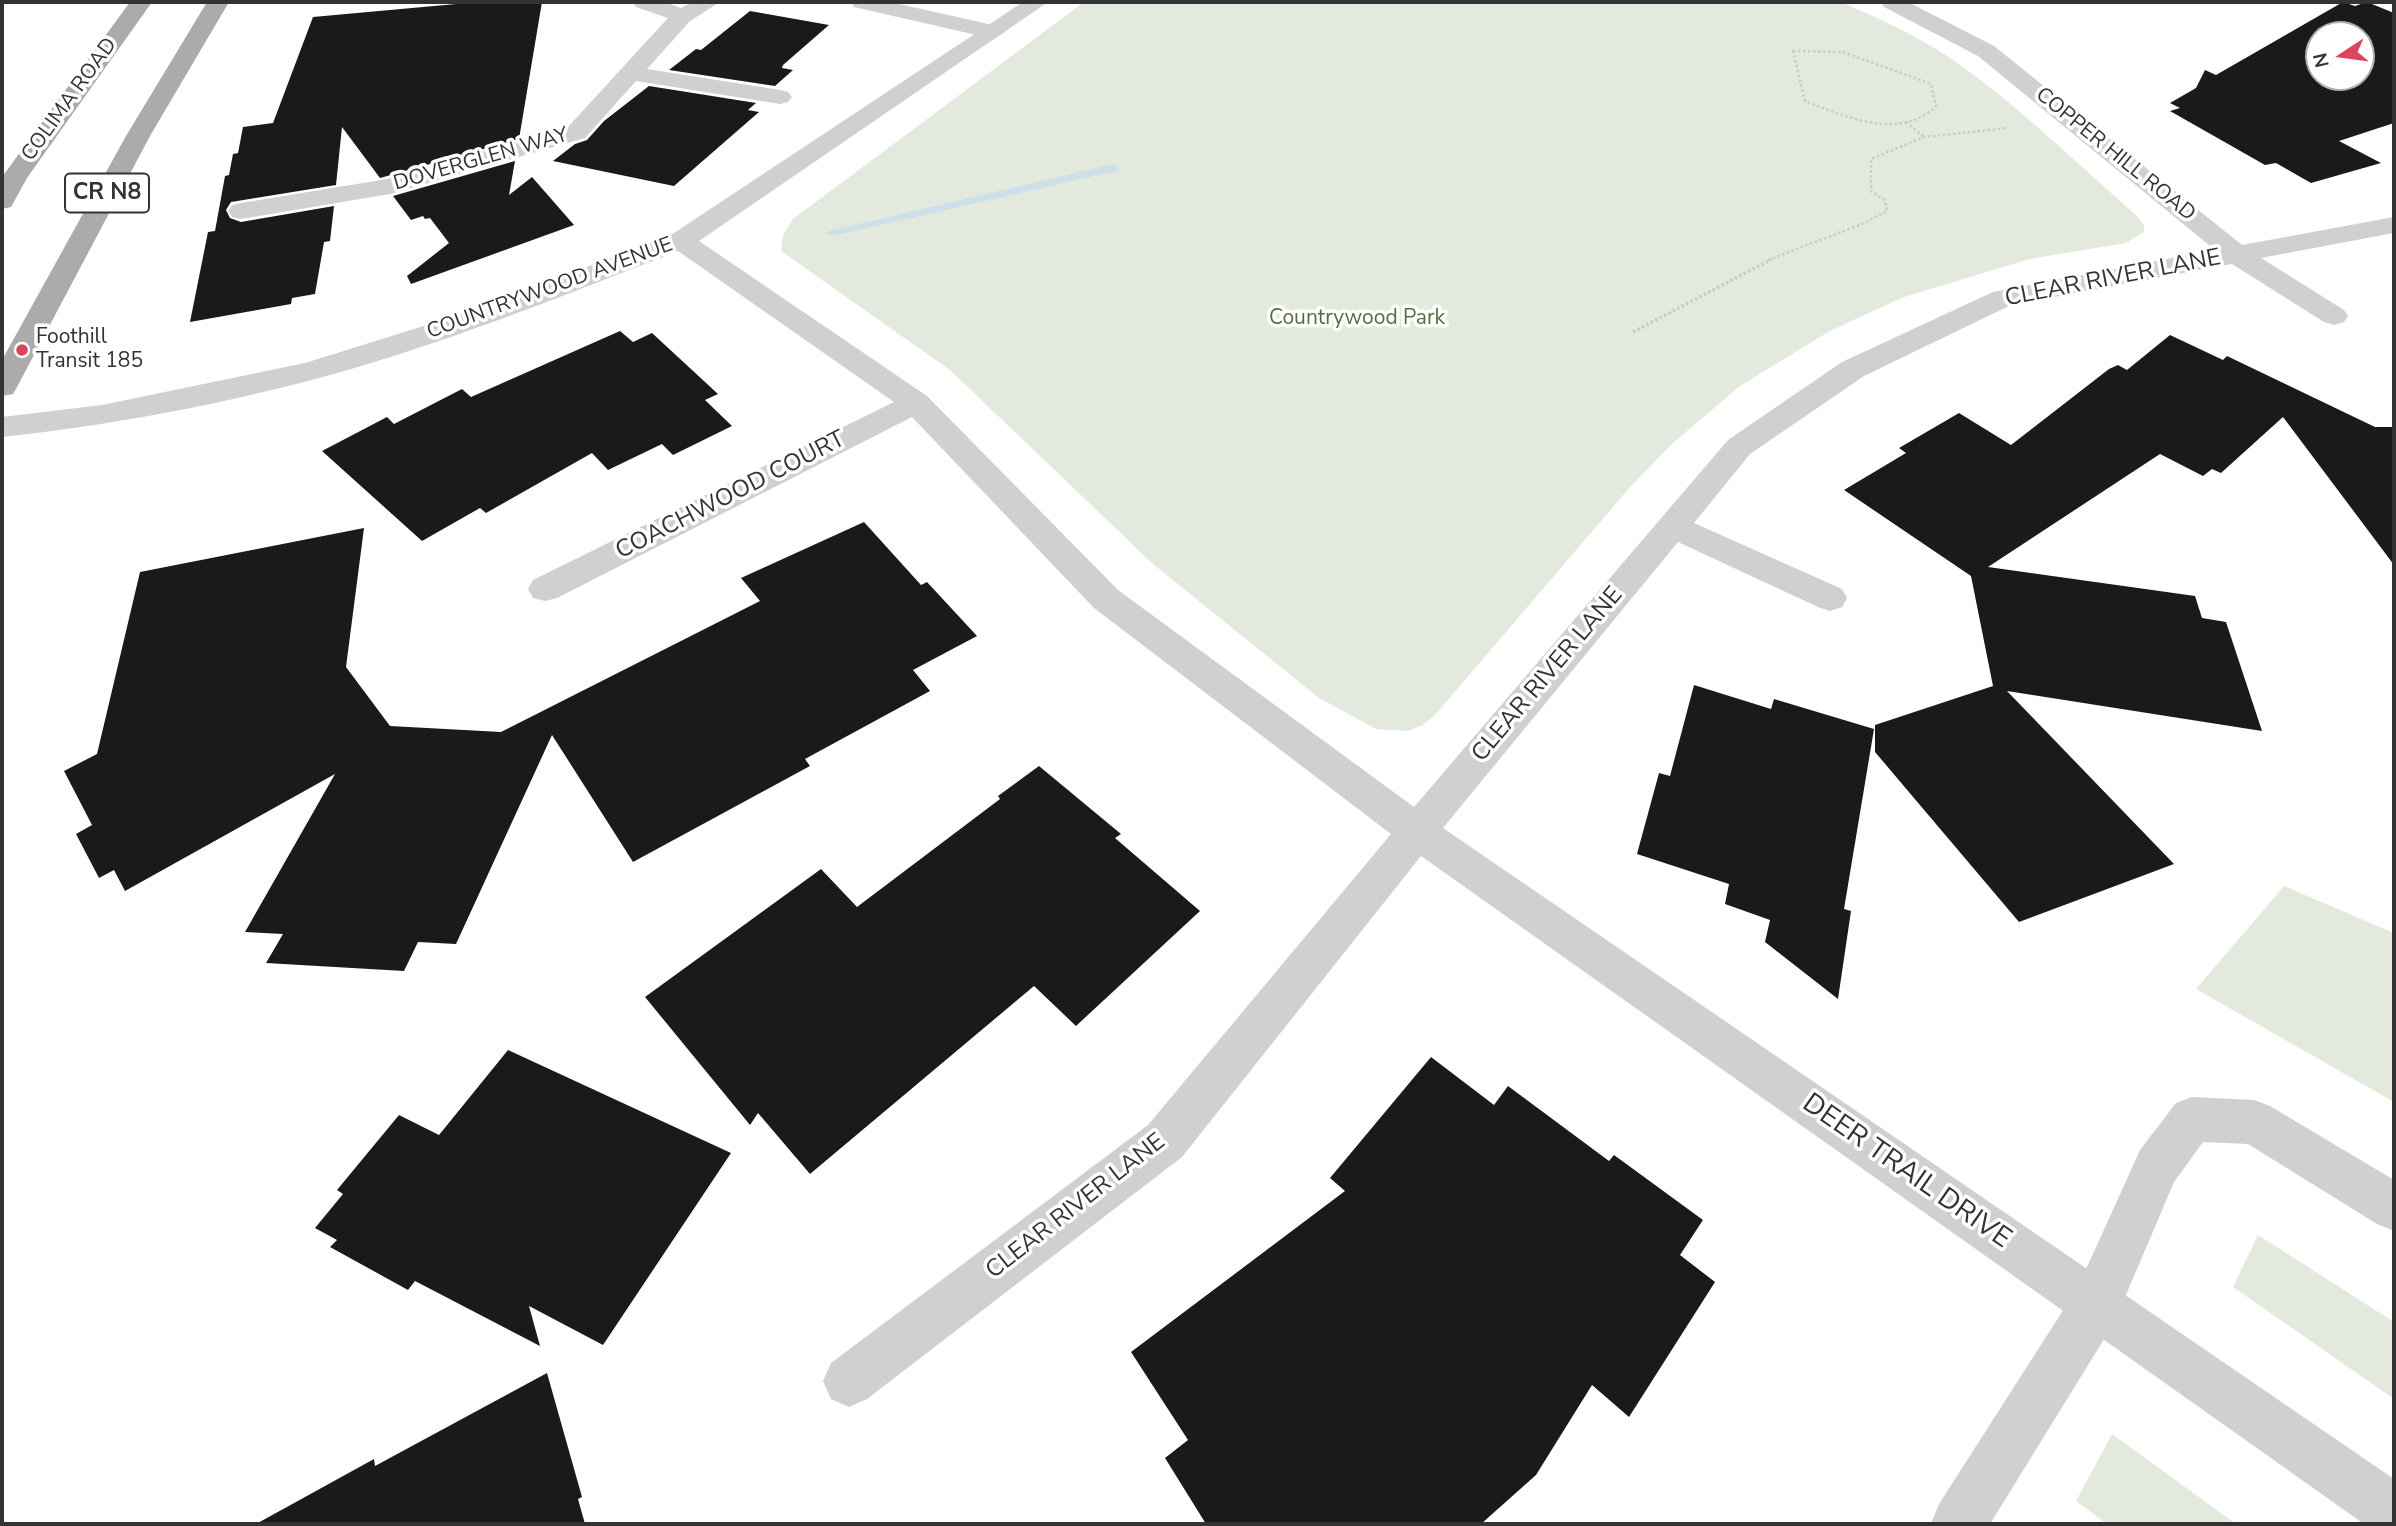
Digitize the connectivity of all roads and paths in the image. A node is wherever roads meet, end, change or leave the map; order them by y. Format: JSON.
{"nodes":[{"id":1,"x":141,"y":2,"type":"edge"},
{"id":2,"x":218,"y":2,"type":"edge"},
{"id":3,"x":644,"y":2,"type":"edge"},
{"id":4,"x":709,"y":2,"type":"edge"},
{"id":5,"x":862,"y":2,"type":"edge"},
{"id":6,"x":1037,"y":2,"type":"edge"},
{"id":7,"x":1892,"y":2,"type":"edge"},
{"id":8,"x":682,"y":16,"type":"junction"},
{"id":9,"x":994,"y":33,"type":"junction"},
{"id":10,"x":628,"y":73,"type":"junction"},
{"id":11,"x":780,"y":97,"type":"dead end"},
{"id":12,"x":1906,"y":122,"type":"junction"},
{"id":13,"x":2010,"y":128,"type":"dead end"},
{"id":14,"x":1924,"y":137,"type":"junction"},
{"id":15,"x":2,"y":201,"type":"edge"},
{"id":16,"x":241,"y":211,"type":"dead end"},
{"id":17,"x":2394,"y":225,"type":"edge"},
{"id":18,"x":681,"y":241,"type":"junction"},
{"id":19,"x":2237,"y":254,"type":"junction"},
{"id":20,"x":2334,"y":316,"type":"dead end"},
{"id":21,"x":1633,"y":332,"type":"dead end"},
{"id":22,"x":2,"y":387,"type":"edge"},
{"id":23,"x":916,"y":403,"type":"junction"},
{"id":24,"x":2,"y":427,"type":"edge"},
{"id":25,"x":1672,"y":526,"type":"junction"},
{"id":26,"x":545,"y":589,"type":"dead end"},
{"id":27,"x":1830,"y":598,"type":"dead end"},
{"id":28,"x":1417,"y":831,"type":"junction"},
{"id":29,"x":2394,"y":1207,"type":"edge"},
{"id":30,"x":2096,"y":1305,"type":"junction"},
{"id":31,"x":849,"y":1381,"type":"dead end"},
{"id":32,"x":2394,"y":1513,"type":"edge"},
{"id":33,"x":1959,"y":1524,"type":"edge"}],
"edges":[{"from":1,"to":15,"type":"main road","name":"COLIMA ROAD"},
{"from":2,"to":22,"type":"main road","number":"CR N8"},
{"from":3,"to":8,"type":"street"},
{"from":4,"to":8,"type":"street","name":"DOVERGLEN WAY"},
{"from":5,"to":9,"type":"street"},
{"from":6,"to":9,"type":"street","name":"COUNTRYWOOD AVENUE"},
{"from":7,"to":19,"type":"street","name":"COPPER HILL ROAD"},
{"from":8,"to":10,"type":"street","name":"DOVERGLEN WAY"},
{"from":9,"to":18,"type":"street","name":"COUNTRYWOOD AVENUE"},
{"from":10,"to":11,"type":"street"},
{"from":10,"to":16,"type":"street","name":"DOVERGLEN WAY"},
{"from":12,"to":12,"type":"path"},
{"from":12,"to":14,"type":"path"},
{"from":13,"to":14,"type":"path"},
{"from":14,"to":21,"type":"path"},
{"from":17,"to":19,"type":"street","name":"CLEAR RIVER LANE"},
{"from":18,"to":23,"type":"street","name":"DEER TRAIL DRIVE"},
{"from":18,"to":24,"type":"street","name":"COUNTRYWOOD AVENUE"},
{"from":19,"to":20,"type":"street","name":"COPPER HILL ROAD"},
{"from":19,"to":25,"type":"street","name":"CLEAR RIVER LANE"},
{"from":23,"to":26,"type":"street","name":"COACHWOOD COURT"},
{"from":23,"to":28,"type":"street","name":"DEER TRAIL DRIVE"},
{"from":25,"to":27,"type":"street"},
{"from":25,"to":28,"type":"street","name":"CLEAR RIVER LANE"},
{"from":28,"to":30,"type":"street","name":"DEER TRAIL DRIVE"},
{"from":28,"to":31,"type":"street","name":"CLEAR RIVER LANE"},
{"from":29,"to":30,"type":"street"},
{"from":30,"to":32,"type":"street","name":"DEER TRAIL DRIVE"},
{"from":30,"to":33,"type":"street"}]}
